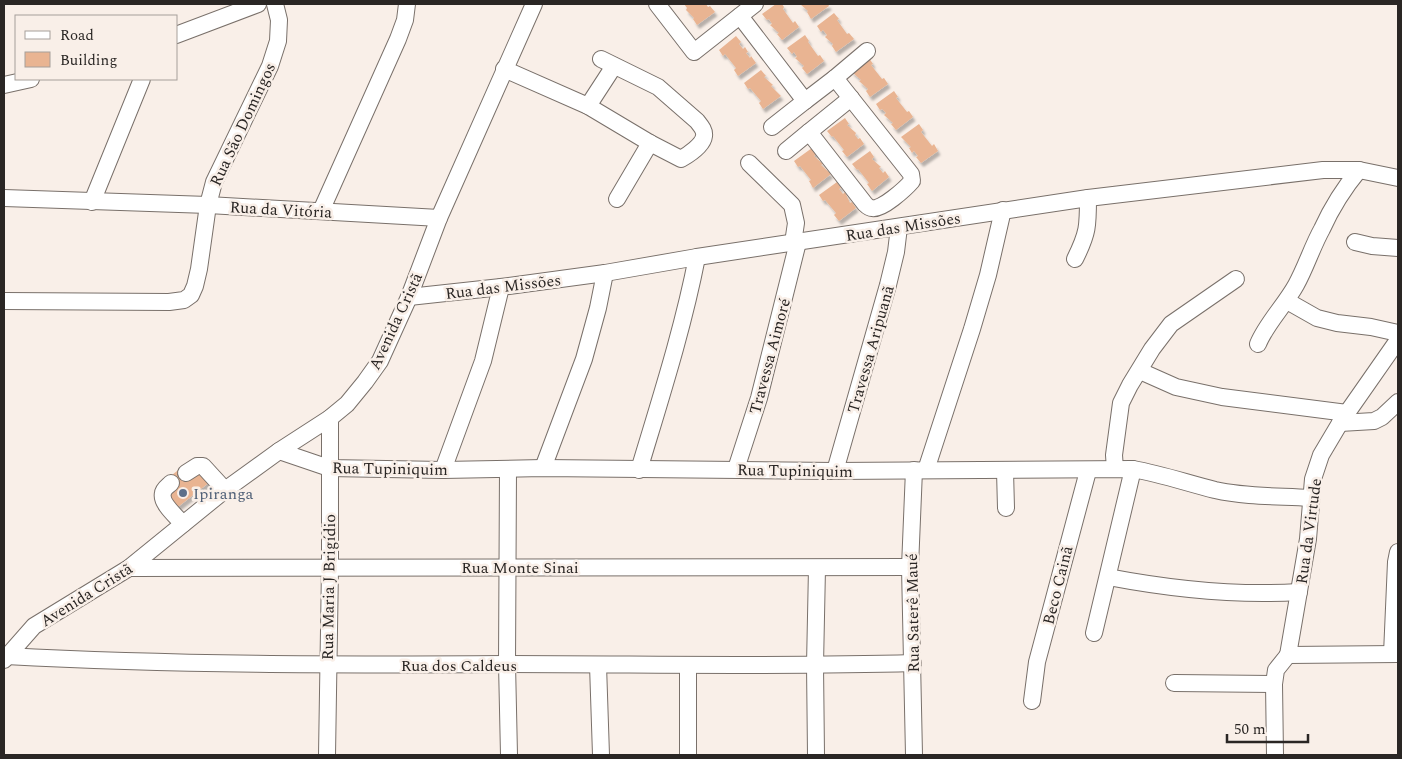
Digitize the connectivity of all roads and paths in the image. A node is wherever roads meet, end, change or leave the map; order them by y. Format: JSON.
{"nodes":[{"id":1,"x":258,"y":4,"type":"edge"},
{"id":2,"x":275,"y":4,"type":"edge"},
{"id":3,"x":407,"y":4,"type":"edge"},
{"id":4,"x":534,"y":4,"type":"edge"},
{"id":5,"x":657,"y":4,"type":"edge"},
{"id":6,"x":755,"y":4,"type":"edge"},
{"id":7,"x":740,"y":16,"type":"junction"},
{"id":8,"x":178,"y":34,"type":"edge"},
{"id":9,"x":866,"y":51,"type":"dead end"},
{"id":10,"x":504,"y":69,"type":"junction"},
{"id":11,"x":835,"y":78,"type":"junction"},
{"id":12,"x":26,"y":80,"type":"edge"},
{"id":13,"x":142,"y":80,"type":"edge"},
{"id":14,"x":4,"y":85,"type":"edge"},
{"id":15,"x":851,"y":98,"type":"junction"},
{"id":16,"x":805,"y":100,"type":"junction"},
{"id":17,"x":588,"y":106,"type":"junction"},
{"id":18,"x":772,"y":127,"type":"dead end"},
{"id":19,"x":809,"y":132,"type":"junction"},
{"id":20,"x":650,"y":143,"type":"junction"},
{"id":21,"x":786,"y":151,"type":"dead end"},
{"id":22,"x":749,"y":163,"type":"dead end"},
{"id":23,"x":1359,"y":170,"type":"junction"},
{"id":24,"x":1398,"y":178,"type":"edge"},
{"id":25,"x":4,"y":198,"type":"edge"},
{"id":26,"x":1088,"y":198,"type":"junction"},
{"id":27,"x":617,"y":199,"type":"dead end"},
{"id":28,"x":92,"y":202,"type":"junction"},
{"id":29,"x":208,"y":205,"type":"junction"},
{"id":30,"x":321,"y":210,"type":"junction"},
{"id":31,"x":1002,"y":210,"type":"junction"},
{"id":32,"x":439,"y":218,"type":"junction"},
{"id":33,"x":899,"y":226,"type":"junction"},
{"id":34,"x":1355,"y":242,"type":"dead end"},
{"id":35,"x":796,"y":243,"type":"junction"},
{"id":36,"x":1398,"y":248,"type":"edge"},
{"id":37,"x":697,"y":257,"type":"junction"},
{"id":38,"x":1075,"y":259,"type":"dead end"},
{"id":39,"x":605,"y":273,"type":"junction"},
{"id":40,"x":1236,"y":280,"type":"dead end"},
{"id":41,"x":501,"y":287,"type":"junction"},
{"id":42,"x":409,"y":297,"type":"junction"},
{"id":43,"x":4,"y":301,"type":"edge"},
{"id":44,"x":1287,"y":301,"type":"junction"},
{"id":45,"x":1398,"y":333,"type":"edge"},
{"id":46,"x":1398,"y":340,"type":"edge"},
{"id":47,"x":1258,"y":344,"type":"dead end"},
{"id":48,"x":1140,"y":371,"type":"junction"},
{"id":49,"x":1398,"y":402,"type":"edge"},
{"id":50,"x":330,"y":418,"type":"junction"},
{"id":51,"x":1343,"y":418,"type":"junction"},
{"id":52,"x":279,"y":451,"type":"junction"},
{"id":53,"x":329,"y":468,"type":"junction"},
{"id":54,"x":543,"y":468,"type":"junction"},
{"id":55,"x":736,"y":469,"type":"junction"},
{"id":56,"x":1115,"y":469,"type":"junction"},
{"id":57,"x":1133,"y":469,"type":"junction"},
{"id":58,"x":443,"y":470,"type":"junction"},
{"id":59,"x":508,"y":470,"type":"junction"},
{"id":60,"x":639,"y":470,"type":"junction"},
{"id":61,"x":920,"y":470,"type":"junction"},
{"id":62,"x":1005,"y":470,"type":"junction"},
{"id":63,"x":1088,"y":470,"type":"junction"},
{"id":64,"x":835,"y":471,"type":"junction"},
{"id":65,"x":186,"y":473,"type":"dead end"},
{"id":66,"x":171,"y":483,"type":"dead end"},
{"id":67,"x":224,"y":490,"type":"junction"},
{"id":68,"x":1310,"y":498,"type":"junction"},
{"id":69,"x":1006,"y":508,"type":"dead end"},
{"id":70,"x":183,"y":524,"type":"junction"},
{"id":71,"x":1398,"y":552,"type":"edge"},
{"id":72,"x":330,"y":567,"type":"junction"},
{"id":73,"x":508,"y":567,"type":"junction"},
{"id":74,"x":129,"y":568,"type":"junction"},
{"id":75,"x":817,"y":568,"type":"junction"},
{"id":76,"x":910,"y":568,"type":"junction"},
{"id":77,"x":1108,"y":577,"type":"junction"},
{"id":78,"x":1299,"y":592,"type":"junction"},
{"id":79,"x":1094,"y":633,"type":"dead end"},
{"id":80,"x":1395,"y":654,"type":"edge"},
{"id":81,"x":1288,"y":655,"type":"junction"},
{"id":82,"x":5,"y":658,"type":"edge"},
{"id":83,"x":913,"y":663,"type":"junction"},
{"id":84,"x":507,"y":664,"type":"junction"},
{"id":85,"x":598,"y":664,"type":"junction"},
{"id":86,"x":328,"y":665,"type":"junction"},
{"id":87,"x":688,"y":665,"type":"junction"},
{"id":88,"x":815,"y":665,"type":"junction"},
{"id":89,"x":1174,"y":683,"type":"dead end"},
{"id":90,"x":1274,"y":684,"type":"junction"},
{"id":91,"x":1032,"y":701,"type":"dead end"},
{"id":92,"x":327,"y":755,"type":"edge"},
{"id":93,"x":509,"y":755,"type":"edge"},
{"id":94,"x":601,"y":755,"type":"edge"},
{"id":95,"x":688,"y":755,"type":"edge"},
{"id":96,"x":816,"y":755,"type":"edge"},
{"id":97,"x":914,"y":755,"type":"edge"},
{"id":98,"x":1275,"y":755,"type":"edge"}],
"edges":[{"from":1,"to":8,"type":"street"},
{"from":2,"to":29,"type":"street","name":"Rua São Domingos"},
{"from":3,"to":30,"type":"street"},
{"from":4,"to":10,"type":"street","name":"Avenida Cristã"},
{"from":5,"to":7,"type":"street"},
{"from":6,"to":7,"type":"street"},
{"from":7,"to":16,"type":"street"},
{"from":9,"to":11,"type":"street"},
{"from":10,"to":17,"type":"street"},
{"from":10,"to":32,"type":"street","name":"Avenida Cristã"},
{"from":11,"to":15,"type":"street"},
{"from":11,"to":16,"type":"street"},
{"from":12,"to":14,"type":"street"},
{"from":13,"to":28,"type":"street"},
{"from":15,"to":19,"type":"street"},
{"from":15,"to":19,"type":"street"},
{"from":16,"to":18,"type":"street"},
{"from":17,"to":20,"type":"street"},
{"from":17,"to":20,"type":"street"},
{"from":19,"to":21,"type":"street"},
{"from":20,"to":27,"type":"street"},
{"from":22,"to":35,"type":"street","name":"Travessa Aimoré"},
{"from":23,"to":24,"type":"street","name":"Rua das Missões"},
{"from":23,"to":26,"type":"street","name":"Rua das Missões"},
{"from":23,"to":44,"type":"street"},
{"from":25,"to":28,"type":"street","name":"Rua da Vitória"},
{"from":26,"to":31,"type":"street","name":"Rua das Missões"},
{"from":26,"to":38,"type":"street"},
{"from":28,"to":29,"type":"street","name":"Rua da Vitória"},
{"from":29,"to":30,"type":"street","name":"Rua da Vitória"},
{"from":29,"to":43,"type":"street","name":"Rua São Domingos"},
{"from":30,"to":32,"type":"street","name":"Rua da Vitória"},
{"from":31,"to":33,"type":"street","name":"Rua das Missões"},
{"from":31,"to":61,"type":"street","name":"Rua Saterê Maué"},
{"from":32,"to":42,"type":"street","name":"Avenida Cristã"},
{"from":33,"to":35,"type":"street","name":"Rua das Missões"},
{"from":33,"to":64,"type":"street","name":"Travessa Aripuanã"},
{"from":34,"to":36,"type":"street"},
{"from":35,"to":37,"type":"street","name":"Rua das Missões"},
{"from":35,"to":55,"type":"street","name":"Travessa Aimoré"},
{"from":37,"to":39,"type":"street","name":"Rua das Missões"},
{"from":37,"to":60,"type":"street"},
{"from":39,"to":41,"type":"street","name":"Rua das Missões"},
{"from":39,"to":54,"type":"street"},
{"from":40,"to":48,"type":"street"},
{"from":41,"to":42,"type":"street","name":"Rua das Missões"},
{"from":41,"to":58,"type":"street"},
{"from":42,"to":50,"type":"street","name":"Avenida Cristã"},
{"from":44,"to":45,"type":"street"},
{"from":44,"to":47,"type":"street"},
{"from":46,"to":51,"type":"street","name":"Rua da Virtude"},
{"from":48,"to":51,"type":"street"},
{"from":48,"to":56,"type":"street"},
{"from":49,"to":51,"type":"street"},
{"from":50,"to":52,"type":"street","name":"Avenida Cristã"},
{"from":50,"to":53,"type":"street","name":"Rua Maria J Brigídio"},
{"from":51,"to":68,"type":"street","name":"Rua da Virtude"},
{"from":52,"to":53,"type":"street","name":"Rua Tupiniquim"},
{"from":52,"to":67,"type":"street","name":"Avenida Cristã"},
{"from":53,"to":58,"type":"street","name":"Rua Tupiniquim"},
{"from":53,"to":72,"type":"street","name":"Rua Maria J Brigídio"},
{"from":54,"to":59,"type":"street","name":"Rua Tupiniquim"},
{"from":54,"to":60,"type":"street","name":"Rua Tupiniquim"},
{"from":55,"to":60,"type":"street","name":"Rua Tupiniquim"},
{"from":55,"to":64,"type":"street","name":"Rua Tupiniquim"},
{"from":56,"to":57,"type":"street","name":"Rua Tupiniquim"},
{"from":56,"to":63,"type":"street","name":"Rua Tupiniquim"},
{"from":57,"to":68,"type":"street","name":"Rua Tupiniquim"},
{"from":57,"to":77,"type":"street"},
{"from":58,"to":59,"type":"street","name":"Rua Tupiniquim"},
{"from":59,"to":73,"type":"street"},
{"from":61,"to":62,"type":"street","name":"Rua Tupiniquim"},
{"from":61,"to":64,"type":"street","name":"Rua Tupiniquim"},
{"from":61,"to":76,"type":"street","name":"Rua Saterê Maué"},
{"from":62,"to":63,"type":"street","name":"Rua Tupiniquim"},
{"from":62,"to":69,"type":"street"},
{"from":63,"to":91,"type":"street","name":"Beco Cainã"},
{"from":65,"to":67,"type":"street"},
{"from":66,"to":70,"type":"street"},
{"from":67,"to":70,"type":"street","name":"Avenida Cristã"},
{"from":68,"to":78,"type":"street","name":"Rua da Virtude"},
{"from":70,"to":74,"type":"street","name":"Avenida Cristã"},
{"from":71,"to":80,"type":"street"},
{"from":72,"to":73,"type":"street","name":"Rua Monte Sinai"},
{"from":72,"to":74,"type":"street","name":"Rua Monte Sinai"},
{"from":72,"to":86,"type":"street","name":"Rua Maria J Brigídio"},
{"from":73,"to":75,"type":"street","name":"Rua Monte Sinai"},
{"from":73,"to":84,"type":"street"},
{"from":74,"to":82,"type":"street","name":"Avenida Cristã"},
{"from":75,"to":76,"type":"street","name":"Rua Monte Sinai"},
{"from":75,"to":88,"type":"street"},
{"from":76,"to":83,"type":"street","name":"Rua Saterê Maué"},
{"from":77,"to":78,"type":"street"},
{"from":77,"to":79,"type":"street"},
{"from":78,"to":81,"type":"street","name":"Rua da Virtude"},
{"from":80,"to":81,"type":"street"},
{"from":81,"to":90,"type":"street"},
{"from":82,"to":86,"type":"street","name":"Rua dos Caldeus"},
{"from":83,"to":88,"type":"street","name":"Rua dos Caldeus"},
{"from":83,"to":97,"type":"street","name":"Rua Saterê Maué"},
{"from":84,"to":85,"type":"street","name":"Rua dos Caldeus"},
{"from":84,"to":86,"type":"street","name":"Rua dos Caldeus"},
{"from":84,"to":93,"type":"street"},
{"from":85,"to":87,"type":"street","name":"Rua dos Caldeus"},
{"from":85,"to":94,"type":"street"},
{"from":86,"to":92,"type":"street","name":"Rua Maria J Brigídio"},
{"from":87,"to":88,"type":"street","name":"Rua dos Caldeus"},
{"from":87,"to":95,"type":"street"},
{"from":88,"to":96,"type":"street"},
{"from":89,"to":90,"type":"street"},
{"from":90,"to":98,"type":"street"}]}
